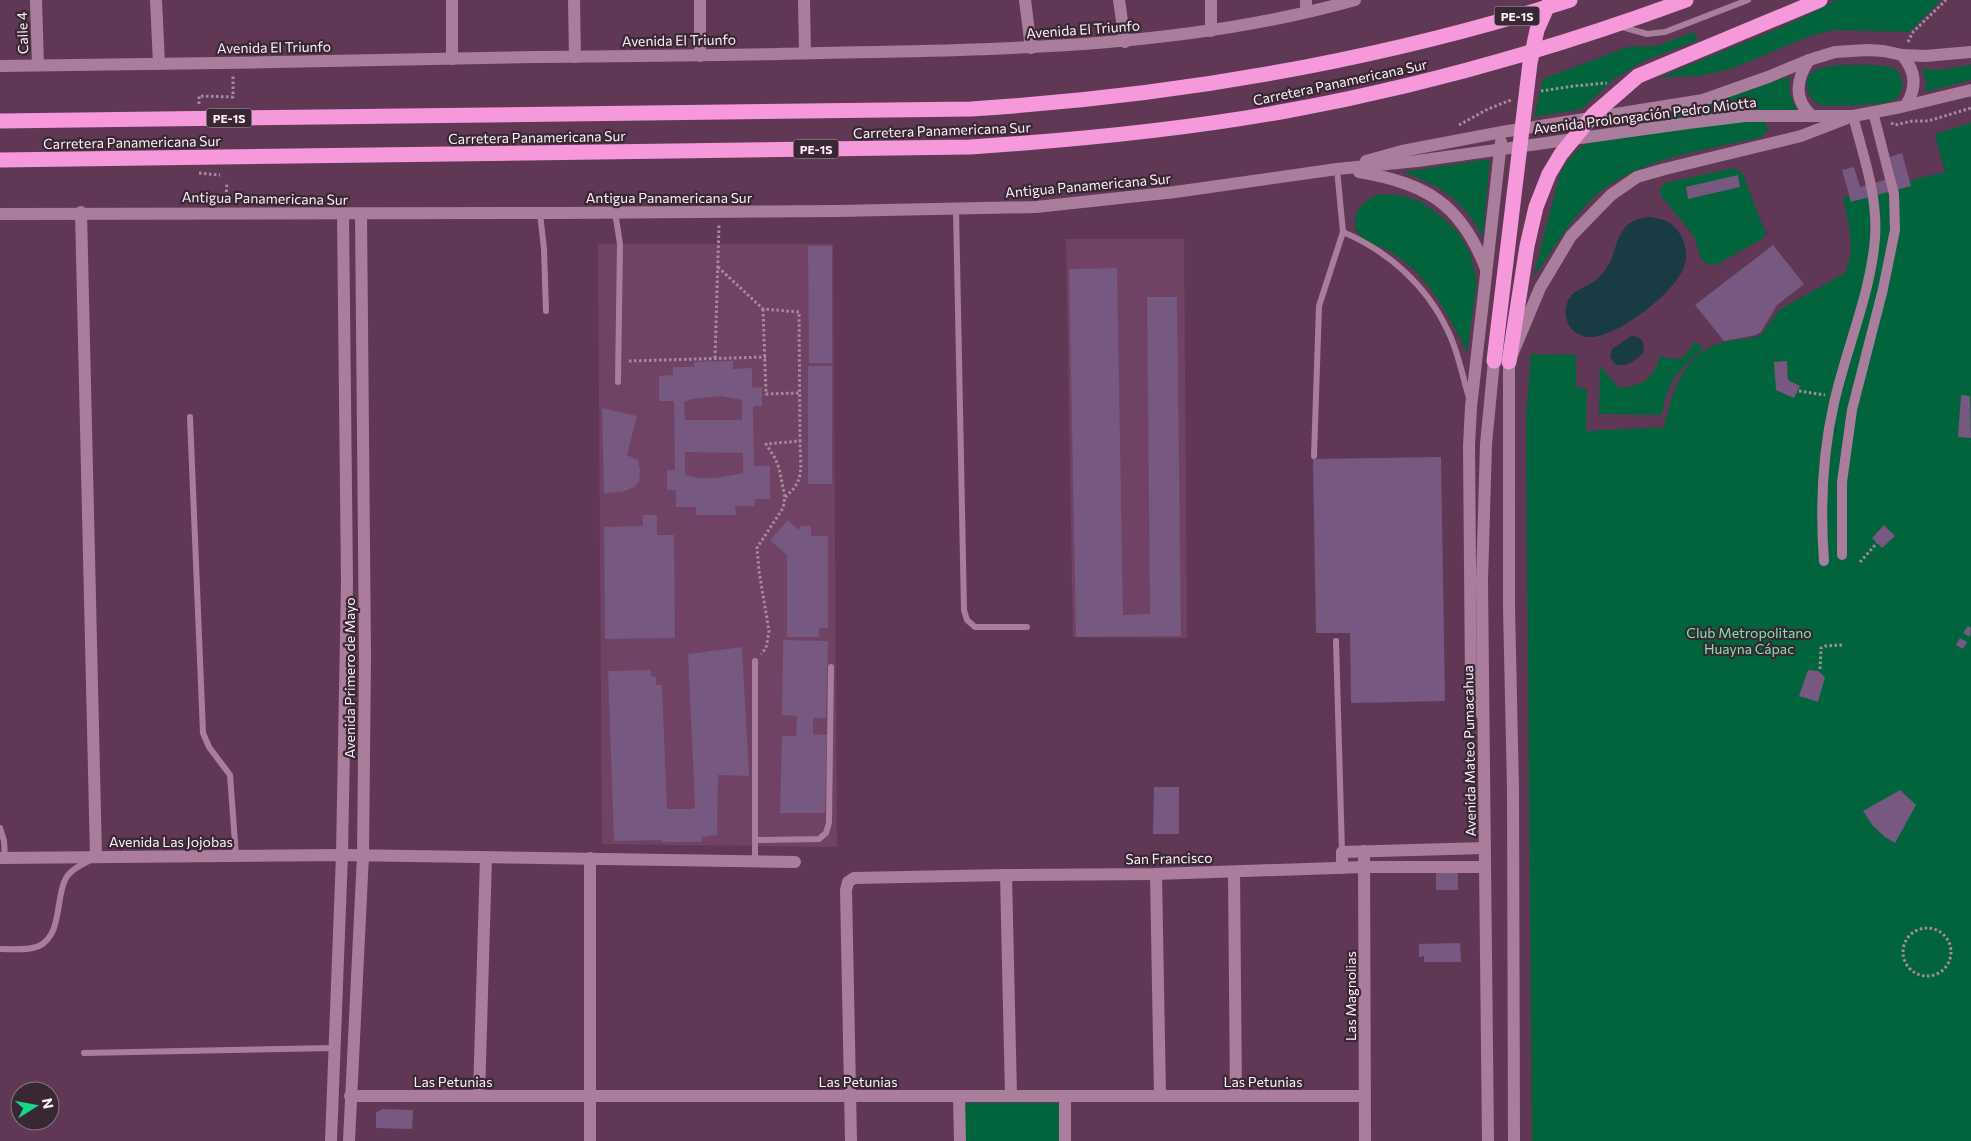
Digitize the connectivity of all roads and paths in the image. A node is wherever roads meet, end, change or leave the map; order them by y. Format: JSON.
{"nodes":[{"id":1,"x":36,"y":0,"type":"edge"},
{"id":2,"x":156,"y":0,"type":"edge"},
{"id":3,"x":452,"y":0,"type":"edge"},
{"id":4,"x":574,"y":0,"type":"edge"},
{"id":5,"x":700,"y":0,"type":"edge"},
{"id":6,"x":804,"y":0,"type":"edge"},
{"id":7,"x":1025,"y":0,"type":"edge"},
{"id":8,"x":1119,"y":0,"type":"edge"},
{"id":9,"x":1211,"y":0,"type":"edge"},
{"id":10,"x":1354,"y":0,"type":"edge"},
{"id":11,"x":1551,"y":0,"type":"edge"},
{"id":12,"x":1570,"y":0,"type":"edge"},
{"id":13,"x":1686,"y":0,"type":"edge"},
{"id":14,"x":1748,"y":0,"type":"edge"},
{"id":15,"x":1820,"y":0,"type":"edge"},
{"id":16,"x":1946,"y":0,"type":"edge"},
{"id":17,"x":1331,"y":3,"type":"edge"},
{"id":18,"x":1306,"y":6,"type":"edge"},
{"id":19,"x":1618,"y":25,"type":"junction"},
{"id":20,"x":1211,"y":31,"type":"junction"},
{"id":21,"x":1125,"y":42,"type":"junction"},
{"id":22,"x":1031,"y":48,"type":"junction"},
{"id":23,"x":1971,"y":52,"type":"edge"},
{"id":24,"x":805,"y":53,"type":"junction"},
{"id":25,"x":1902,"y":55,"type":"junction"},
{"id":26,"x":700,"y":56,"type":"junction"},
{"id":27,"x":575,"y":57,"type":"junction"},
{"id":28,"x":452,"y":59,"type":"junction"},
{"id":29,"x":1809,"y":60,"type":"junction"},
{"id":30,"x":159,"y":64,"type":"junction"},
{"id":31,"x":38,"y":65,"type":"junction"},
{"id":32,"x":0,"y":66,"type":"edge"},
{"id":33,"x":233,"y":75,"type":"dead end"},
{"id":34,"x":1608,"y":83,"type":"dead end"},
{"id":35,"x":1971,"y":90,"type":"edge"},
{"id":36,"x":1532,"y":93,"type":"dead end"},
{"id":37,"x":199,"y":96,"type":"dead end"},
{"id":38,"x":1517,"y":98,"type":"dead end"},
{"id":39,"x":1906,"y":106,"type":"junction"},
{"id":40,"x":1873,"y":112,"type":"junction"},
{"id":41,"x":1810,"y":114,"type":"junction"},
{"id":42,"x":1853,"y":116,"type":"junction"},
{"id":43,"x":0,"y":121,"type":"edge"},
{"id":44,"x":1502,"y":132,"type":"junction"},
{"id":45,"x":1454,"y":141,"type":"junction"},
{"id":46,"x":1501,"y":148,"type":"junction"},
{"id":47,"x":0,"y":160,"type":"edge"},
{"id":48,"x":1337,"y":169,"type":"junction"},
{"id":49,"x":199,"y":174,"type":"dead end"},
{"id":50,"x":220,"y":175,"type":"dead end"},
{"id":51,"x":227,"y":182,"type":"dead end"},
{"id":52,"x":226,"y":197,"type":"dead end"},
{"id":53,"x":956,"y":209,"type":"junction"},
{"id":54,"x":718,"y":211,"type":"junction"},
{"id":55,"x":81,"y":212,"type":"junction"},
{"id":56,"x":615,"y":212,"type":"junction"},
{"id":57,"x":540,"y":213,"type":"junction"},
{"id":58,"x":0,"y":214,"type":"edge"},
{"id":59,"x":342,"y":214,"type":"junction"},
{"id":60,"x":361,"y":214,"type":"junction"},
{"id":61,"x":1344,"y":232,"type":"junction"},
{"id":62,"x":718,"y":267,"type":"junction"},
{"id":63,"x":1487,"y":272,"type":"junction"},
{"id":64,"x":763,"y":309,"type":"junction"},
{"id":65,"x":546,"y":311,"type":"dead end"},
{"id":66,"x":766,"y":357,"type":"junction"},
{"id":67,"x":715,"y":358,"type":"junction"},
{"id":68,"x":1494,"y":361,"type":"joint"},
{"id":69,"x":619,"y":362,"type":"junction"},
{"id":70,"x":1510,"y":362,"type":"junction"},
{"id":71,"x":618,"y":382,"type":"dead end"},
{"id":72,"x":1799,"y":391,"type":"dead end"},
{"id":73,"x":800,"y":393,"type":"junction"},
{"id":74,"x":1835,"y":397,"type":"junction"},
{"id":75,"x":1471,"y":407,"type":"junction"},
{"id":76,"x":190,"y":417,"type":"dead end"},
{"id":77,"x":800,"y":441,"type":"junction"},
{"id":78,"x":1314,"y":456,"type":"dead end"},
{"id":79,"x":785,"y":497,"type":"junction"},
{"id":80,"x":1877,"y":543,"type":"dead end"},
{"id":81,"x":1842,"y":555,"type":"dead end"},
{"id":82,"x":1824,"y":561,"type":"dead end"},
{"id":83,"x":1860,"y":562,"type":"dead end"},
{"id":84,"x":1027,"y":627,"type":"dead end"},
{"id":85,"x":1336,"y":641,"type":"dead end"},
{"id":86,"x":1842,"y":645,"type":"dead end"},
{"id":87,"x":755,"y":662,"type":"joint"},
{"id":88,"x":831,"y":668,"type":"dead end"},
{"id":89,"x":1820,"y":669,"type":"dead end"},
{"id":90,"x":1484,"y":736,"type":"junction"},
{"id":91,"x":0,"y":828,"type":"edge"},
{"id":92,"x":755,"y":840,"type":"junction"},
{"id":93,"x":1485,"y":848,"type":"junction"},
{"id":94,"x":1364,"y":851,"type":"junction"},
{"id":95,"x":1342,"y":852,"type":"junction"},
{"id":96,"x":342,"y":855,"type":"junction"},
{"id":97,"x":363,"y":855,"type":"junction"},
{"id":98,"x":236,"y":856,"type":"junction"},
{"id":99,"x":96,"y":857,"type":"junction"},
{"id":100,"x":486,"y":857,"type":"junction"},
{"id":101,"x":3,"y":858,"type":"edge"},
{"id":102,"x":590,"y":858,"type":"junction"},
{"id":103,"x":755,"y":861,"type":"junction"},
{"id":104,"x":795,"y":862,"type":"dead end"},
{"id":105,"x":1485,"y":866,"type":"junction"},
{"id":106,"x":1364,"y":867,"type":"junction"},
{"id":107,"x":1342,"y":868,"type":"junction"},
{"id":108,"x":1234,"y":872,"type":"junction"},
{"id":109,"x":1156,"y":874,"type":"junction"},
{"id":110,"x":1006,"y":875,"type":"junction"},
{"id":111,"x":0,"y":949,"type":"edge"},
{"id":112,"x":1907,"y":966,"type":"joint"},
{"id":113,"x":334,"y":1048,"type":"junction"},
{"id":114,"x":84,"y":1053,"type":"dead end"},
{"id":115,"x":350,"y":1096,"type":"junction"},
{"id":116,"x":479,"y":1096,"type":"junction"},
{"id":117,"x":590,"y":1096,"type":"junction"},
{"id":118,"x":850,"y":1096,"type":"junction"},
{"id":119,"x":960,"y":1096,"type":"junction"},
{"id":120,"x":1011,"y":1096,"type":"junction"},
{"id":121,"x":1065,"y":1096,"type":"junction"},
{"id":122,"x":1160,"y":1096,"type":"junction"},
{"id":123,"x":1236,"y":1096,"type":"junction"},
{"id":124,"x":1365,"y":1096,"type":"junction"},
{"id":125,"x":331,"y":1141,"type":"edge"},
{"id":126,"x":349,"y":1141,"type":"edge"},
{"id":127,"x":590,"y":1141,"type":"edge"},
{"id":128,"x":851,"y":1141,"type":"edge"},
{"id":129,"x":960,"y":1141,"type":"edge"},
{"id":130,"x":1065,"y":1141,"type":"edge"},
{"id":131,"x":1365,"y":1141,"type":"edge"},
{"id":132,"x":1488,"y":1141,"type":"edge"},
{"id":133,"x":1514,"y":1141,"type":"edge"}],
"edges":[{"from":1,"to":31,"type":"street","name":"Calle 4"},
{"from":2,"to":30,"type":"street"},
{"from":3,"to":28,"type":"street"},
{"from":4,"to":27,"type":"street"},
{"from":5,"to":26,"type":"street"},
{"from":6,"to":24,"type":"street"},
{"from":7,"to":22,"type":"street"},
{"from":8,"to":21,"type":"street"},
{"from":9,"to":20,"type":"street"},
{"from":10,"to":17,"type":"street","name":"Avenida El Triunfo"},
{"from":11,"to":68,"type":"highway"},
{"from":12,"to":43,"type":"highway","name":"Carretera Panamericana Sur","number":"PE-1S"},
{"from":13,"to":19,"type":"highway","name":"Carretera Panamericana Sur","number":"PE-1S"},
{"from":14,"to":19,"type":"lane"},
{"from":15,"to":70,"type":"highway"},
{"from":16,"to":25,"type":"path"},
{"from":17,"to":18,"type":"street","name":"Avenida El Triunfo"},
{"from":18,"to":20,"type":"street","name":"Avenida El Triunfo"},
{"from":19,"to":47,"type":"highway","name":"Carretera Panamericana Sur","number":"PE-1S"},
{"from":20,"to":21,"type":"street","name":"Avenida El Triunfo"},
{"from":21,"to":22,"type":"street","name":"Avenida El Triunfo"},
{"from":22,"to":24,"type":"street","name":"Avenida El Triunfo"},
{"from":23,"to":25,"type":"street","name":"Avenida Prolongación Pedro Miotta"},
{"from":24,"to":26,"type":"street","name":"Avenida El Triunfo"},
{"from":25,"to":29,"type":"street","name":"Avenida Prolongación Pedro Miotta"},
{"from":25,"to":39,"type":"street"},
{"from":26,"to":27,"type":"street","name":"Avenida El Triunfo"},
{"from":27,"to":28,"type":"street","name":"Avenida El Triunfo"},
{"from":28,"to":30,"type":"street","name":"Avenida El Triunfo"},
{"from":29,"to":41,"type":"street"},
{"from":29,"to":44,"type":"street","name":"Avenida Prolongación Pedro Miotta"},
{"from":30,"to":31,"type":"street","name":"Avenida El Triunfo"},
{"from":31,"to":32,"type":"street","name":"Avenida El Triunfo"},
{"from":33,"to":37,"type":"path"},
{"from":34,"to":36,"type":"path"},
{"from":35,"to":39,"type":"street","name":"Avenida Prolongación Pedro Miotta"},
{"from":38,"to":45,"type":"path"},
{"from":39,"to":40,"type":"street","name":"Avenida Prolongación Pedro Miotta"},
{"from":40,"to":42,"type":"street","name":"Avenida Prolongación Pedro Miotta"},
{"from":40,"to":81,"type":"street"},
{"from":41,"to":42,"type":"street","name":"Avenida Prolongación Pedro Miotta"},
{"from":41,"to":46,"type":"street","name":"Avenida Prolongación Pedro Miotta"},
{"from":42,"to":70,"type":"street"},
{"from":42,"to":74,"type":"street"},
{"from":44,"to":45,"type":"street","name":"Antigua Panamericana Sur"},
{"from":44,"to":46,"type":"street"},
{"from":45,"to":48,"type":"street","name":"Antigua Panamericana Sur"},
{"from":46,"to":48,"type":"street","name":"Antigua Panamericana Sur"},
{"from":46,"to":63,"type":"street"},
{"from":48,"to":53,"type":"street","name":"Antigua Panamericana Sur"},
{"from":48,"to":61,"type":"lane"},
{"from":48,"to":63,"type":"street"},
{"from":49,"to":50,"type":"path"},
{"from":51,"to":52,"type":"path"},
{"from":53,"to":54,"type":"street","name":"Antigua Panamericana Sur"},
{"from":53,"to":84,"type":"lane"},
{"from":54,"to":56,"type":"street","name":"Antigua Panamericana Sur"},
{"from":54,"to":62,"type":"path"},
{"from":55,"to":58,"type":"street","name":"Antigua Panamericana Sur"},
{"from":55,"to":59,"type":"street","name":"Antigua Panamericana Sur"},
{"from":55,"to":99,"type":"street"},
{"from":56,"to":57,"type":"street","name":"Antigua Panamericana Sur"},
{"from":56,"to":69,"type":"lane"},
{"from":57,"to":60,"type":"street","name":"Antigua Panamericana Sur"},
{"from":57,"to":65,"type":"lane"},
{"from":59,"to":60,"type":"street","name":"Antigua Panamericana Sur"},
{"from":59,"to":96,"type":"street","name":"Avenida Primero de Mayo"},
{"from":60,"to":97,"type":"street","name":"Avenida Primero de Mayo"},
{"from":61,"to":75,"type":"lane"},
{"from":61,"to":78,"type":"lane"},
{"from":62,"to":64,"type":"path"},
{"from":62,"to":67,"type":"path"},
{"from":63,"to":75,"type":"street"},
{"from":64,"to":66,"type":"path"},
{"from":64,"to":73,"type":"path"},
{"from":66,"to":67,"type":"path"},
{"from":66,"to":73,"type":"path"},
{"from":67,"to":69,"type":"path"},
{"from":68,"to":90,"type":"street","name":"Avenida Mateo Pumacahua"},
{"from":69,"to":71,"type":"lane"},
{"from":70,"to":133,"type":"street"},
{"from":72,"to":74,"type":"path"},
{"from":73,"to":77,"type":"path"},
{"from":74,"to":82,"type":"street"},
{"from":75,"to":90,"type":"street"},
{"from":76,"to":98,"type":"lane"},
{"from":77,"to":79,"type":"path"},
{"from":77,"to":79,"type":"path"},
{"from":79,"to":87,"type":"path"},
{"from":80,"to":83,"type":"path"},
{"from":85,"to":95,"type":"lane"},
{"from":86,"to":89,"type":"path"},
{"from":87,"to":92,"type":"lane"},
{"from":88,"to":92,"type":"lane"},
{"from":90,"to":93,"type":"street","name":"Avenida Mateo Pumacahua"},
{"from":91,"to":101,"type":"lane"},
{"from":92,"to":103,"type":"lane"},
{"from":93,"to":94,"type":"street"},
{"from":93,"to":105,"type":"street","name":"Avenida Mateo Pumacahua"},
{"from":94,"to":95,"type":"street"},
{"from":94,"to":106,"type":"street","name":"Las Magnolias"},
{"from":95,"to":107,"type":"street"},
{"from":96,"to":97,"type":"street","name":"Avenida Las Jojobas"},
{"from":96,"to":98,"type":"street","name":"Avenida Las Jojobas"},
{"from":96,"to":113,"type":"street","name":"Avenida Primero de Mayo"},
{"from":97,"to":100,"type":"street","name":"Avenida Las Jojobas"},
{"from":97,"to":115,"type":"street","name":"Avenida Primero de Mayo"},
{"from":98,"to":99,"type":"street","name":"Avenida Las Jojobas"},
{"from":99,"to":101,"type":"street","name":"Avenida Las Jojobas"},
{"from":99,"to":111,"type":"lane"},
{"from":100,"to":102,"type":"street","name":"Avenida Las Jojobas"},
{"from":100,"to":116,"type":"street"},
{"from":102,"to":103,"type":"street","name":"Avenida Las Jojobas"},
{"from":102,"to":117,"type":"street"},
{"from":103,"to":104,"type":"street","name":"Avenida Las Jojobas"},
{"from":105,"to":106,"type":"street","name":"San Francisco"},
{"from":105,"to":132,"type":"street","name":"Avenida Mateo Pumacahua"},
{"from":106,"to":107,"type":"street","name":"San Francisco"},
{"from":106,"to":124,"type":"street","name":"Las Magnolias"},
{"from":107,"to":108,"type":"street","name":"San Francisco"},
{"from":108,"to":109,"type":"street","name":"San Francisco"},
{"from":108,"to":123,"type":"street"},
{"from":109,"to":110,"type":"street","name":"San Francisco"},
{"from":109,"to":122,"type":"street"},
{"from":110,"to":118,"type":"street","name":"San Francisco"},
{"from":110,"to":120,"type":"street"},
{"from":112,"to":112,"type":"path"},
{"from":113,"to":114,"type":"lane"},
{"from":113,"to":125,"type":"street","name":"Avenida Primero de Mayo"},
{"from":115,"to":116,"type":"street","name":"Las Petunias"},
{"from":115,"to":126,"type":"street","name":"Avenida Primero de Mayo"},
{"from":116,"to":117,"type":"street","name":"Las Petunias"},
{"from":117,"to":118,"type":"street","name":"Las Petunias"},
{"from":117,"to":127,"type":"street"},
{"from":118,"to":119,"type":"street","name":"Las Petunias"},
{"from":118,"to":128,"type":"street"},
{"from":119,"to":120,"type":"street","name":"Las Petunias"},
{"from":119,"to":129,"type":"street"},
{"from":120,"to":121,"type":"street","name":"Las Petunias"},
{"from":121,"to":122,"type":"street","name":"Las Petunias"},
{"from":121,"to":130,"type":"street"},
{"from":122,"to":123,"type":"street","name":"Las Petunias"},
{"from":123,"to":124,"type":"street","name":"Las Petunias"},
{"from":124,"to":131,"type":"street","name":"Las Magnolias"}]}
